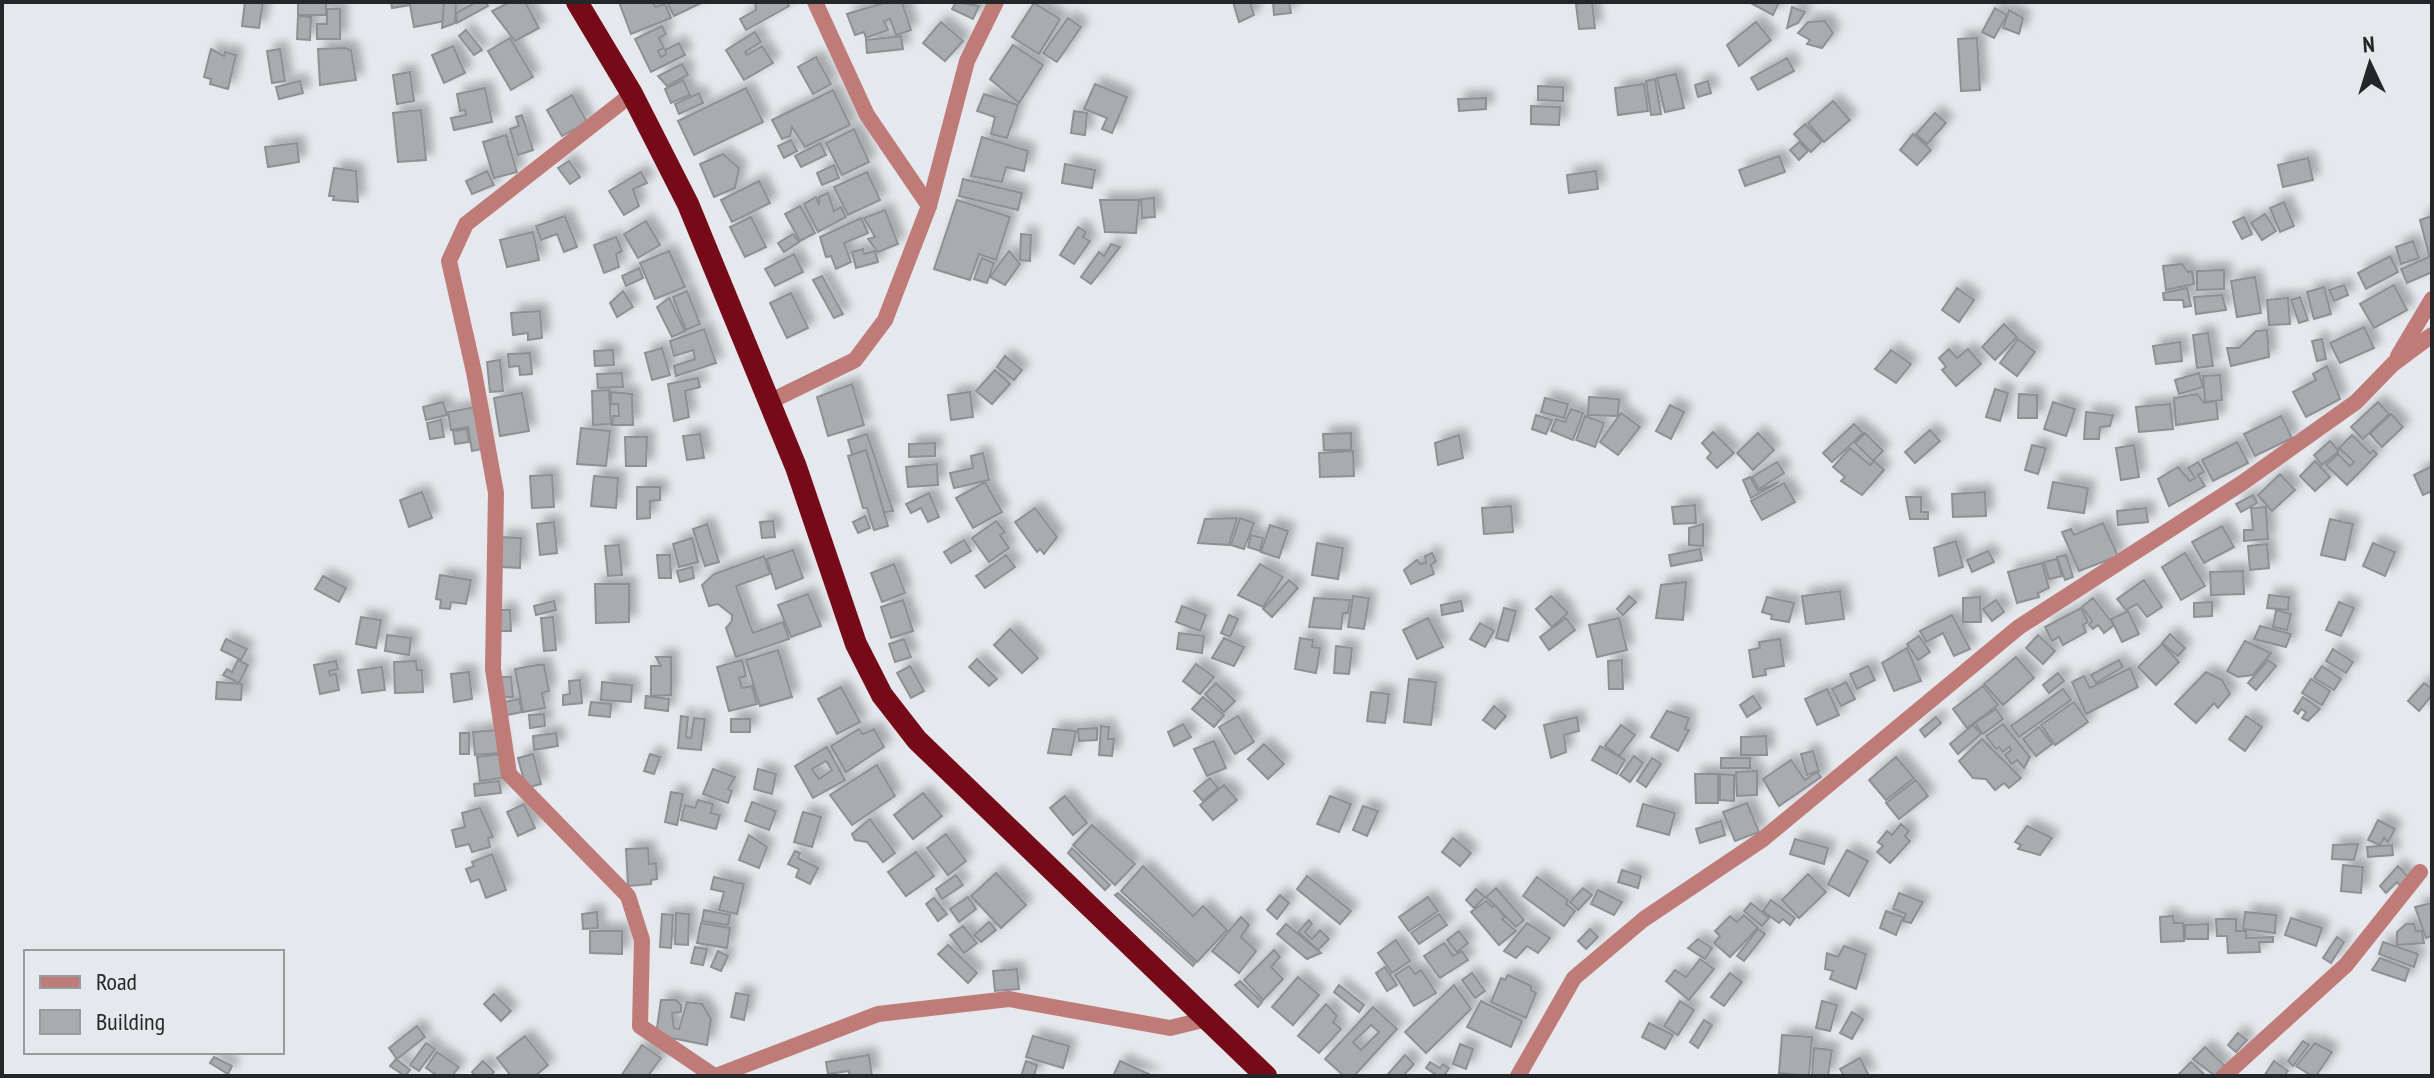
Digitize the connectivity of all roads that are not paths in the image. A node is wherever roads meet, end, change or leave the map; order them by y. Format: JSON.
{"nodes":[{"id":1,"x":577,"y":2,"type":"edge"},
{"id":2,"x":815,"y":2,"type":"edge"},
{"id":3,"x":996,"y":2,"type":"edge"},
{"id":4,"x":632,"y":94,"type":"junction"},
{"id":5,"x":929,"y":206,"type":"junction"},
{"id":6,"x":2432,"y":299,"type":"edge"},
{"id":7,"x":2432,"y":335,"type":"edge"},
{"id":8,"x":2393,"y":364,"type":"junction"},
{"id":9,"x":769,"y":402,"type":"junction"},
{"id":10,"x":2420,"y":872,"type":"dead end"},
{"id":11,"x":1207,"y":1019,"type":"junction"},
{"id":12,"x":715,"y":1076,"type":"edge"},
{"id":13,"x":1266,"y":1076,"type":"edge"},
{"id":14,"x":1518,"y":1076,"type":"edge"},
{"id":15,"x":2224,"y":1076,"type":"edge"}],
"edges":[{"from":1,"to":4,"type":"highway"},
{"from":2,"to":5,"type":"street"},
{"from":3,"to":5,"type":"street"},
{"from":4,"to":9,"type":"highway"},
{"from":4,"to":12,"type":"street"},
{"from":5,"to":9,"type":"street"},
{"from":6,"to":8,"type":"street"},
{"from":7,"to":8,"type":"street"},
{"from":8,"to":14,"type":"street"},
{"from":9,"to":11,"type":"highway"},
{"from":10,"to":15,"type":"street"},
{"from":11,"to":12,"type":"street"},
{"from":11,"to":13,"type":"highway"}]}
